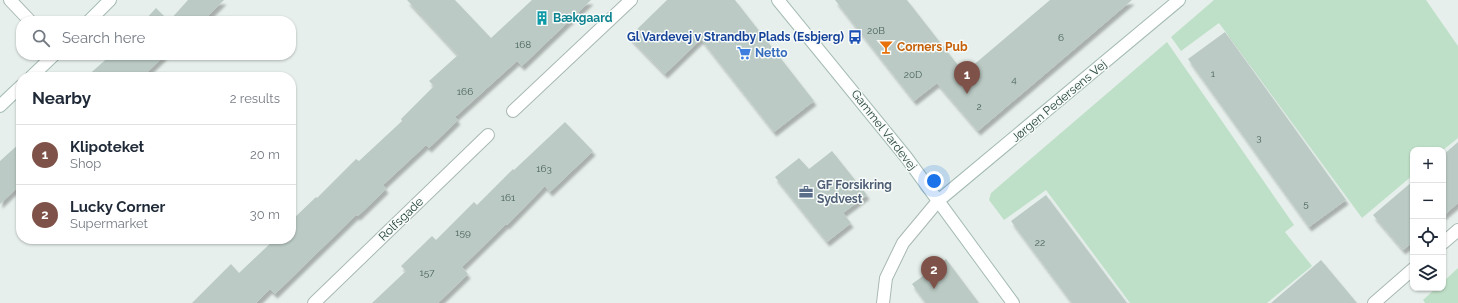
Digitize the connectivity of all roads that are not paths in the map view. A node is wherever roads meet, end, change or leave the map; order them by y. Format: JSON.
{"nodes":[{"id":1,"x":10,"y":0,"type":"edge"},
{"id":2,"x":110,"y":0,"type":"edge"},
{"id":3,"x":631,"y":0,"type":"edge"},
{"id":4,"x":778,"y":0,"type":"edge"},
{"id":5,"x":1180,"y":0,"type":"edge"},
{"id":6,"x":25,"y":16,"type":"edge"},
{"id":7,"x":94,"y":16,"type":"edge"},
{"id":8,"x":49,"y":60,"type":"edge"},
{"id":9,"x":36,"y":72,"type":"edge"},
{"id":10,"x":16,"y":91,"type":"edge"},
{"id":11,"x":0,"y":106,"type":"edge"},
{"id":12,"x":513,"y":112,"type":"dead end"},
{"id":13,"x":488,"y":135,"type":"dead end"},
{"id":14,"x":938,"y":201,"type":"junction"},
{"id":15,"x":1458,"y":230,"type":"edge"},
{"id":16,"x":1446,"y":240,"type":"edge"},
{"id":17,"x":1410,"y":273,"type":"edge"},
{"id":18,"x":314,"y":303,"type":"edge"},
{"id":19,"x":883,"y":303,"type":"edge"},
{"id":20,"x":1013,"y":303,"type":"edge"},
{"id":21,"x":1374,"y":303,"type":"edge"}],
"edges":[{"from":1,"to":6,"type":"street"},
{"from":2,"to":7,"type":"street"},
{"from":3,"to":12,"type":"street"},
{"from":4,"to":14,"type":"street","name":"Gammel Vardevej"},
{"from":5,"to":14,"type":"street","name":"Jørgen Pedersens Vej"},
{"from":8,"to":9,"type":"street"},
{"from":10,"to":11,"type":"street"},
{"from":13,"to":18,"type":"street","name":"Rolfsgade"},
{"from":14,"to":19,"type":"street","name":"Jørgen Pedersens Vej"},
{"from":14,"to":20,"type":"street","name":"Gammel Vardevej"},
{"from":15,"to":16,"type":"street"},
{"from":17,"to":21,"type":"street"}]}
